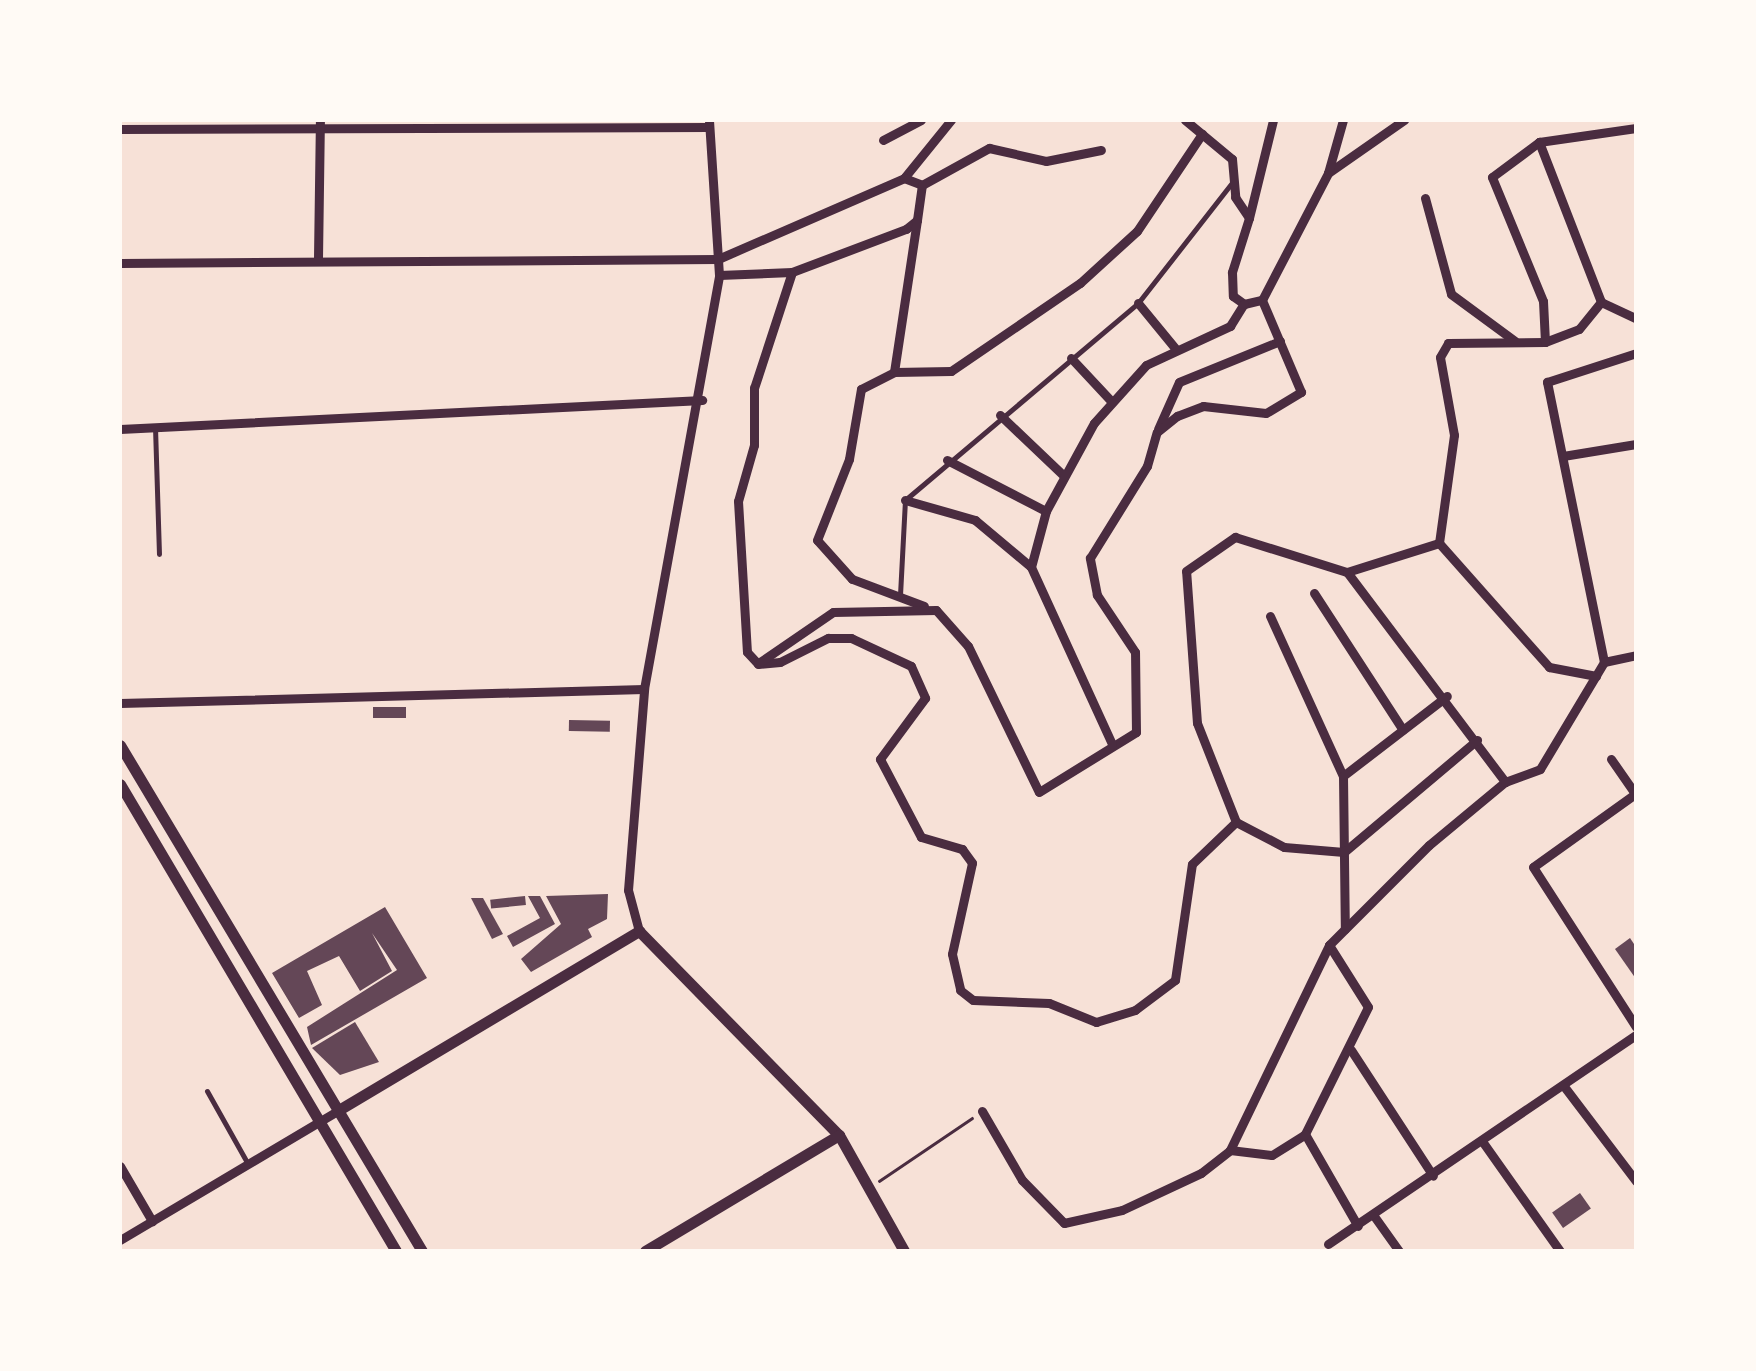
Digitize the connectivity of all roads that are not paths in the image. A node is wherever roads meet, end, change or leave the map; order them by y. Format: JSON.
{"nodes":[{"id":1,"x":921,"y":120,"type":"edge"},
{"id":2,"x":951,"y":120,"type":"edge"},
{"id":3,"x":1185,"y":120,"type":"edge"},
{"id":4,"x":1273,"y":120,"type":"edge"},
{"id":5,"x":1343,"y":120,"type":"edge"},
{"id":6,"x":1404,"y":120,"type":"edge"},
{"id":7,"x":368,"y":124,"type":"edge"},
{"id":8,"x":709,"y":124,"type":"edge"},
{"id":9,"x":319,"y":125,"type":"edge"},
{"id":10,"x":120,"y":128,"type":"edge"},
{"id":11,"x":1636,"y":129,"type":"edge"},
{"id":12,"x":1202,"y":134,"type":"junction"},
{"id":13,"x":883,"y":140,"type":"dead end"},
{"id":14,"x":1539,"y":142,"type":"junction"},
{"id":15,"x":1101,"y":150,"type":"dead end"},
{"id":16,"x":1328,"y":173,"type":"junction"},
{"id":17,"x":904,"y":178,"type":"junction"},
{"id":18,"x":1235,"y":178,"type":"junction"},
{"id":19,"x":922,"y":185,"type":"junction"},
{"id":20,"x":1424,"y":198,"type":"dead end"},
{"id":21,"x":1249,"y":218,"type":"junction"},
{"id":22,"x":917,"y":220,"type":"junction"},
{"id":23,"x":318,"y":258,"type":"junction"},
{"id":24,"x":718,"y":259,"type":"junction"},
{"id":25,"x":120,"y":263,"type":"edge"},
{"id":26,"x":792,"y":272,"type":"junction"},
{"id":27,"x":718,"y":276,"type":"junction"},
{"id":28,"x":1262,"y":300,"type":"junction"},
{"id":29,"x":1601,"y":302,"type":"junction"},
{"id":30,"x":1138,"y":304,"type":"junction"},
{"id":31,"x":1244,"y":304,"type":"junction"},
{"id":32,"x":1636,"y":318,"type":"edge"},
{"id":33,"x":1280,"y":341,"type":"junction"},
{"id":34,"x":1518,"y":342,"type":"junction"},
{"id":35,"x":1545,"y":342,"type":"junction"},
{"id":36,"x":1175,"y":348,"type":"junction"},
{"id":37,"x":1636,"y":353,"type":"edge"},
{"id":38,"x":1071,"y":358,"type":"junction"},
{"id":39,"x":894,"y":372,"type":"junction"},
{"id":40,"x":702,"y":400,"type":"junction"},
{"id":41,"x":1112,"y":402,"type":"junction"},
{"id":42,"x":1000,"y":415,"type":"junction"},
{"id":43,"x":155,"y":427,"type":"junction"},
{"id":44,"x":120,"y":429,"type":"edge"},
{"id":45,"x":1157,"y":432,"type":"junction"},
{"id":46,"x":1636,"y":444,"type":"edge"},
{"id":47,"x":1564,"y":456,"type":"junction"},
{"id":48,"x":947,"y":460,"type":"junction"},
{"id":49,"x":1064,"y":476,"type":"junction"},
{"id":50,"x":905,"y":500,"type":"junction"},
{"id":51,"x":1046,"y":511,"type":"junction"},
{"id":52,"x":1439,"y":543,"type":"junction"},
{"id":53,"x":159,"y":554,"type":"dead end"},
{"id":54,"x":1031,"y":567,"type":"junction"},
{"id":55,"x":1348,"y":572,"type":"junction"},
{"id":56,"x":1314,"y":593,"type":"dead end"},
{"id":57,"x":900,"y":598,"type":"junction"},
{"id":58,"x":936,"y":610,"type":"junction"},
{"id":59,"x":1270,"y":616,"type":"dead end"},
{"id":60,"x":1636,"y":655,"type":"edge"},
{"id":61,"x":1604,"y":662,"type":"junction"},
{"id":62,"x":758,"y":664,"type":"junction"},
{"id":63,"x":1596,"y":676,"type":"junction"},
{"id":64,"x":644,"y":690,"type":"junction"},
{"id":65,"x":1447,"y":696,"type":"junction"},
{"id":66,"x":120,"y":703,"type":"edge"},
{"id":67,"x":1403,"y":730,"type":"junction"},
{"id":68,"x":1477,"y":740,"type":"junction"},
{"id":69,"x":1112,"y":744,"type":"junction"},
{"id":70,"x":120,"y":745,"type":"edge"},
{"id":71,"x":1610,"y":758,"type":"dead end"},
{"id":72,"x":1343,"y":776,"type":"junction"},
{"id":73,"x":1505,"y":782,"type":"junction"},
{"id":74,"x":120,"y":784,"type":"edge"},
{"id":75,"x":1636,"y":794,"type":"edge"},
{"id":76,"x":1236,"y":822,"type":"junction"},
{"id":77,"x":1344,"y":852,"type":"junction"},
{"id":78,"x":1345,"y":929,"type":"junction"},
{"id":79,"x":638,"y":932,"type":"junction"},
{"id":80,"x":1328,"y":945,"type":"junction"},
{"id":81,"x":1636,"y":1026,"type":"edge"},
{"id":82,"x":1636,"y":1035,"type":"edge"},
{"id":83,"x":1352,"y":1050,"type":"junction"},
{"id":84,"x":1563,"y":1085,"type":"junction"},
{"id":85,"x":207,"y":1091,"type":"dead end"},
{"id":86,"x":337,"y":1111,"type":"junction"},
{"id":87,"x":982,"y":1111,"type":"road end"},
{"id":88,"x":318,"y":1122,"type":"junction"},
{"id":89,"x":1305,"y":1134,"type":"junction"},
{"id":90,"x":839,"y":1135,"type":"junction"},
{"id":91,"x":1482,"y":1141,"type":"junction"},
{"id":92,"x":1230,"y":1150,"type":"junction"},
{"id":93,"x":248,"y":1164,"type":"junction"},
{"id":94,"x":120,"y":1166,"type":"edge"},
{"id":95,"x":1433,"y":1176,"type":"junction"},
{"id":96,"x":1636,"y":1181,"type":"edge"},
{"id":97,"x":1374,"y":1216,"type":"junction"},
{"id":98,"x":152,"y":1221,"type":"junction"},
{"id":99,"x":1358,"y":1226,"type":"junction"},
{"id":100,"x":120,"y":1240,"type":"edge"},
{"id":101,"x":1328,"y":1244,"type":"dead end"},
{"id":102,"x":396,"y":1251,"type":"edge"},
{"id":103,"x":422,"y":1251,"type":"edge"},
{"id":104,"x":645,"y":1251,"type":"edge"},
{"id":105,"x":904,"y":1251,"type":"edge"},
{"id":106,"x":1400,"y":1251,"type":"edge"},
{"id":107,"x":1560,"y":1251,"type":"edge"}],
"edges":[{"from":1,"to":13,"type":"street"},
{"from":2,"to":17,"type":"street"},
{"from":3,"to":12,"type":"street"},
{"from":4,"to":21,"type":"street"},
{"from":5,"to":16,"type":"street"},
{"from":6,"to":16,"type":"street"},
{"from":7,"to":8,"type":"street"},
{"from":7,"to":9,"type":"street"},
{"from":8,"to":24,"type":"street"},
{"from":9,"to":10,"type":"street"},
{"from":9,"to":23,"type":"street"},
{"from":11,"to":14,"type":"street"},
{"from":12,"to":18,"type":"street"},
{"from":12,"to":39,"type":"street"},
{"from":14,"to":29,"type":"street"},
{"from":14,"to":35,"type":"street"},
{"from":15,"to":19,"type":"street"},
{"from":16,"to":28,"type":"street"},
{"from":17,"to":19,"type":"street"},
{"from":17,"to":24,"type":"street"},
{"from":18,"to":21,"type":"street"},
{"from":18,"to":30,"type":"lane"},
{"from":19,"to":22,"type":"street"},
{"from":20,"to":34,"type":"street"},
{"from":21,"to":31,"type":"street"},
{"from":22,"to":26,"type":"street"},
{"from":22,"to":39,"type":"street"},
{"from":23,"to":24,"type":"street"},
{"from":23,"to":25,"type":"street"},
{"from":24,"to":27,"type":"street"},
{"from":26,"to":27,"type":"street"},
{"from":26,"to":62,"type":"street"},
{"from":27,"to":40,"type":"street"},
{"from":28,"to":31,"type":"street"},
{"from":28,"to":33,"type":"street"},
{"from":29,"to":32,"type":"street"},
{"from":29,"to":35,"type":"street"},
{"from":30,"to":36,"type":"street"},
{"from":30,"to":38,"type":"lane"},
{"from":31,"to":36,"type":"street"},
{"from":33,"to":45,"type":"street"},
{"from":33,"to":45,"type":"street"},
{"from":34,"to":35,"type":"street"},
{"from":34,"to":52,"type":"street"},
{"from":36,"to":41,"type":"street"},
{"from":37,"to":47,"type":"street"},
{"from":38,"to":41,"type":"street"},
{"from":38,"to":42,"type":"lane"},
{"from":39,"to":57,"type":"street"},
{"from":40,"to":43,"type":"street"},
{"from":40,"to":64,"type":"street"},
{"from":41,"to":49,"type":"street"},
{"from":42,"to":48,"type":"lane"},
{"from":42,"to":49,"type":"street"},
{"from":43,"to":44,"type":"street"},
{"from":43,"to":53,"type":"lane"},
{"from":45,"to":69,"type":"street"},
{"from":46,"to":47,"type":"street"},
{"from":47,"to":61,"type":"street"},
{"from":48,"to":50,"type":"lane"},
{"from":48,"to":51,"type":"street"},
{"from":49,"to":51,"type":"street"},
{"from":50,"to":54,"type":"street"},
{"from":50,"to":57,"type":"lane"},
{"from":51,"to":54,"type":"street"},
{"from":52,"to":55,"type":"street"},
{"from":52,"to":63,"type":"street"},
{"from":54,"to":69,"type":"street"},
{"from":55,"to":65,"type":"street"},
{"from":55,"to":76,"type":"street"},
{"from":56,"to":67,"type":"street"},
{"from":57,"to":58,"type":"street"},
{"from":58,"to":62,"type":"street"},
{"from":58,"to":69,"type":"street"},
{"from":59,"to":72,"type":"street"},
{"from":60,"to":61,"type":"street"},
{"from":61,"to":63,"type":"street"},
{"from":62,"to":76,"type":"street"},
{"from":63,"to":73,"type":"street"},
{"from":64,"to":66,"type":"street"},
{"from":64,"to":79,"type":"street"},
{"from":65,"to":67,"type":"street"},
{"from":65,"to":68,"type":"street"},
{"from":67,"to":72,"type":"street"},
{"from":68,"to":73,"type":"street"},
{"from":68,"to":77,"type":"street"},
{"from":70,"to":86,"type":"street"},
{"from":71,"to":75,"type":"street"},
{"from":72,"to":77,"type":"street"},
{"from":73,"to":78,"type":"street"},
{"from":74,"to":88,"type":"street"},
{"from":75,"to":81,"type":"street"},
{"from":76,"to":77,"type":"street"},
{"from":77,"to":78,"type":"street"},
{"from":78,"to":80,"type":"street"},
{"from":79,"to":86,"type":"street"},
{"from":79,"to":90,"type":"street"},
{"from":80,"to":83,"type":"street"},
{"from":80,"to":92,"type":"street"},
{"from":82,"to":84,"type":"street"},
{"from":83,"to":89,"type":"street"},
{"from":83,"to":95,"type":"street"},
{"from":84,"to":91,"type":"street"},
{"from":84,"to":96,"type":"street"},
{"from":85,"to":93,"type":"lane"},
{"from":86,"to":88,"type":"street"},
{"from":86,"to":103,"type":"street"},
{"from":87,"to":92,"type":"street"},
{"from":88,"to":93,"type":"street"},
{"from":88,"to":102,"type":"street"},
{"from":89,"to":92,"type":"street"},
{"from":89,"to":99,"type":"street"},
{"from":90,"to":104,"type":"street"},
{"from":90,"to":105,"type":"street"},
{"from":91,"to":95,"type":"street"},
{"from":91,"to":107,"type":"street"},
{"from":93,"to":98,"type":"street"},
{"from":94,"to":98,"type":"street"},
{"from":95,"to":97,"type":"street"},
{"from":97,"to":99,"type":"street"},
{"from":97,"to":106,"type":"street"},
{"from":98,"to":100,"type":"street"},
{"from":99,"to":101,"type":"street"}]}
